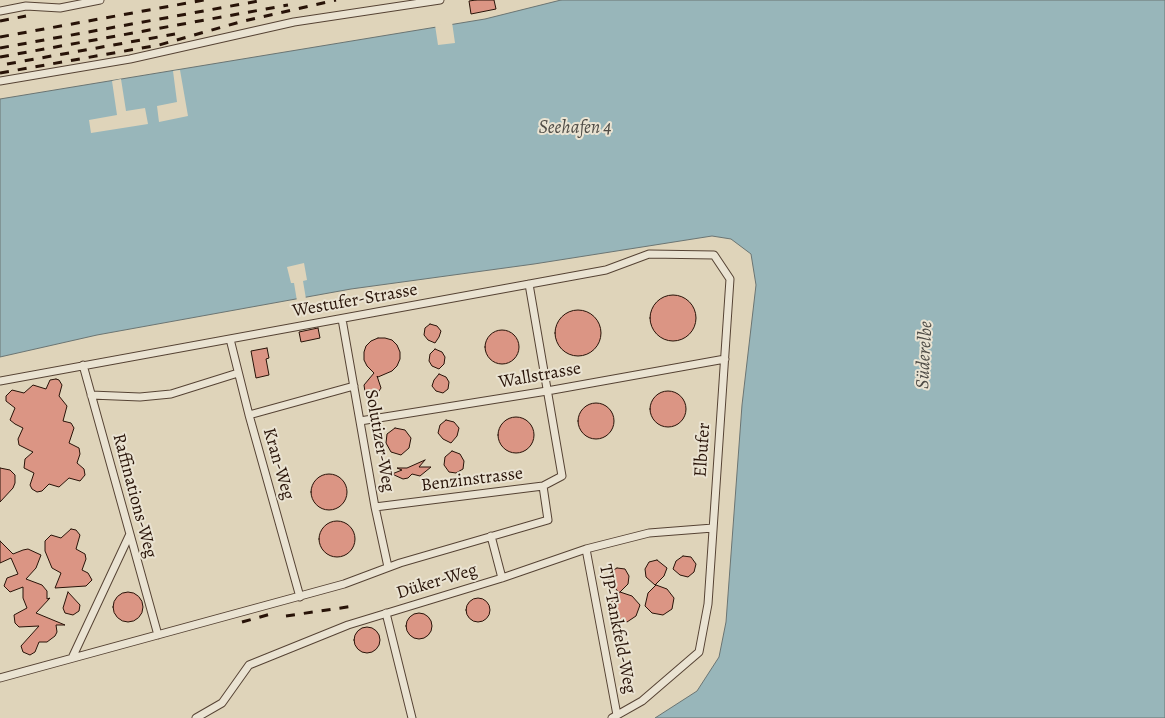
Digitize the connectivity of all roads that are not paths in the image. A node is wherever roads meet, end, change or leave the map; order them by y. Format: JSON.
{"nodes":[{"id":1,"x":100,"y":0,"type":"edge"},
{"id":2,"x":440,"y":0,"type":"edge"},
{"id":3,"x":416,"y":2,"type":"edge"},
{"id":4,"x":60,"y":4,"type":"edge"},
{"id":5,"x":0,"y":11,"type":"edge"},
{"id":6,"x":0,"y":81,"type":"edge"},
{"id":7,"x":714,"y":254,"type":"joint"},
{"id":8,"x":528,"y":284,"type":"junction"},
{"id":9,"x":342,"y":319,"type":"junction"},
{"id":10,"x":230,"y":339,"type":"junction"},
{"id":11,"x":724,"y":359,"type":"junction"},
{"id":12,"x":83,"y":365,"type":"junction"},
{"id":13,"x":238,"y":374,"type":"junction"},
{"id":14,"x":0,"y":381,"type":"edge"},
{"id":15,"x":354,"y":386,"type":"junction"},
{"id":16,"x":547,"y":391,"type":"junction"},
{"id":17,"x":91,"y":395,"type":"junction"},
{"id":18,"x":248,"y":415,"type":"junction"},
{"id":19,"x":360,"y":421,"type":"junction"},
{"id":20,"x":542,"y":486,"type":"junction"},
{"id":21,"x":375,"y":508,"type":"junction"},
{"id":22,"x":713,"y":528,"type":"junction"},
{"id":23,"x":129,"y":536,"type":"junction"},
{"id":24,"x":491,"y":536,"type":"junction"},
{"id":25,"x":586,"y":549,"type":"junction"},
{"id":26,"x":388,"y":567,"type":"junction"},
{"id":27,"x":502,"y":578,"type":"junction"},
{"id":28,"x":300,"y":596,"type":"junction"},
{"id":29,"x":386,"y":613,"type":"junction"},
{"id":30,"x":158,"y":635,"type":"junction"},
{"id":31,"x":72,"y":658,"type":"junction"},
{"id":32,"x":0,"y":678,"type":"edge"},
{"id":33,"x":615,"y":717,"type":"edge"},
{"id":34,"x":196,"y":718,"type":"edge"},
{"id":35,"x":412,"y":718,"type":"edge"}],
"edges":[{"from":1,"to":4,"type":"lane"},
{"from":2,"to":3,"type":"lane"},
{"from":3,"to":6,"type":"lane"},
{"from":4,"to":5,"type":"lane"},
{"from":7,"to":8,"type":"lane","name":"Westufer-Strasse"},
{"from":7,"to":11,"type":"lane","name":"Elbufer"},
{"from":8,"to":9,"type":"lane","name":"Westufer-Strasse"},
{"from":8,"to":16,"type":"lane"},
{"from":9,"to":10,"type":"lane","name":"Westufer-Strasse"},
{"from":9,"to":15,"type":"lane","name":"Solutizer-Weg"},
{"from":10,"to":12,"type":"lane","name":"Westufer-Strasse"},
{"from":10,"to":13,"type":"lane","name":"Kran-Weg"},
{"from":11,"to":16,"type":"lane","name":"Wallstrasse"},
{"from":11,"to":22,"type":"lane","name":"Elbufer"},
{"from":12,"to":14,"type":"lane","name":"Westufer-Strasse"},
{"from":12,"to":17,"type":"lane","name":"Raffinations-Weg"},
{"from":13,"to":17,"type":"lane"},
{"from":13,"to":18,"type":"lane","name":"Kran-Weg"},
{"from":15,"to":18,"type":"lane"},
{"from":15,"to":19,"type":"lane","name":"Solutizer-Weg"},
{"from":16,"to":19,"type":"lane","name":"Wallstrasse"},
{"from":16,"to":20,"type":"lane","name":"Benzinstrasse"},
{"from":17,"to":23,"type":"lane","name":"Raffinations-Weg"},
{"from":18,"to":28,"type":"lane","name":"Kran-Weg"},
{"from":19,"to":21,"type":"lane","name":"Solutizer-Weg"},
{"from":20,"to":21,"type":"lane","name":"Benzinstrasse"},
{"from":20,"to":24,"type":"lane"},
{"from":21,"to":26,"type":"lane","name":"Solutizer-Weg"},
{"from":22,"to":25,"type":"lane","name":"Düker-Weg"},
{"from":22,"to":33,"type":"lane","name":"Elbufer"},
{"from":23,"to":30,"type":"lane","name":"Raffinations-Weg"},
{"from":23,"to":31,"type":"lane"},
{"from":24,"to":26,"type":"lane"},
{"from":24,"to":27,"type":"lane"},
{"from":25,"to":27,"type":"lane","name":"Düker-Weg"},
{"from":25,"to":33,"type":"lane","name":"TJP-Tankfeld-Weg"},
{"from":26,"to":28,"type":"lane"},
{"from":27,"to":29,"type":"lane","name":"Düker-Weg"},
{"from":28,"to":30,"type":"lane"},
{"from":29,"to":34,"type":"lane","name":"Düker-Weg"},
{"from":29,"to":35,"type":"lane"},
{"from":30,"to":31,"type":"lane"},
{"from":31,"to":32,"type":"lane"}]}
